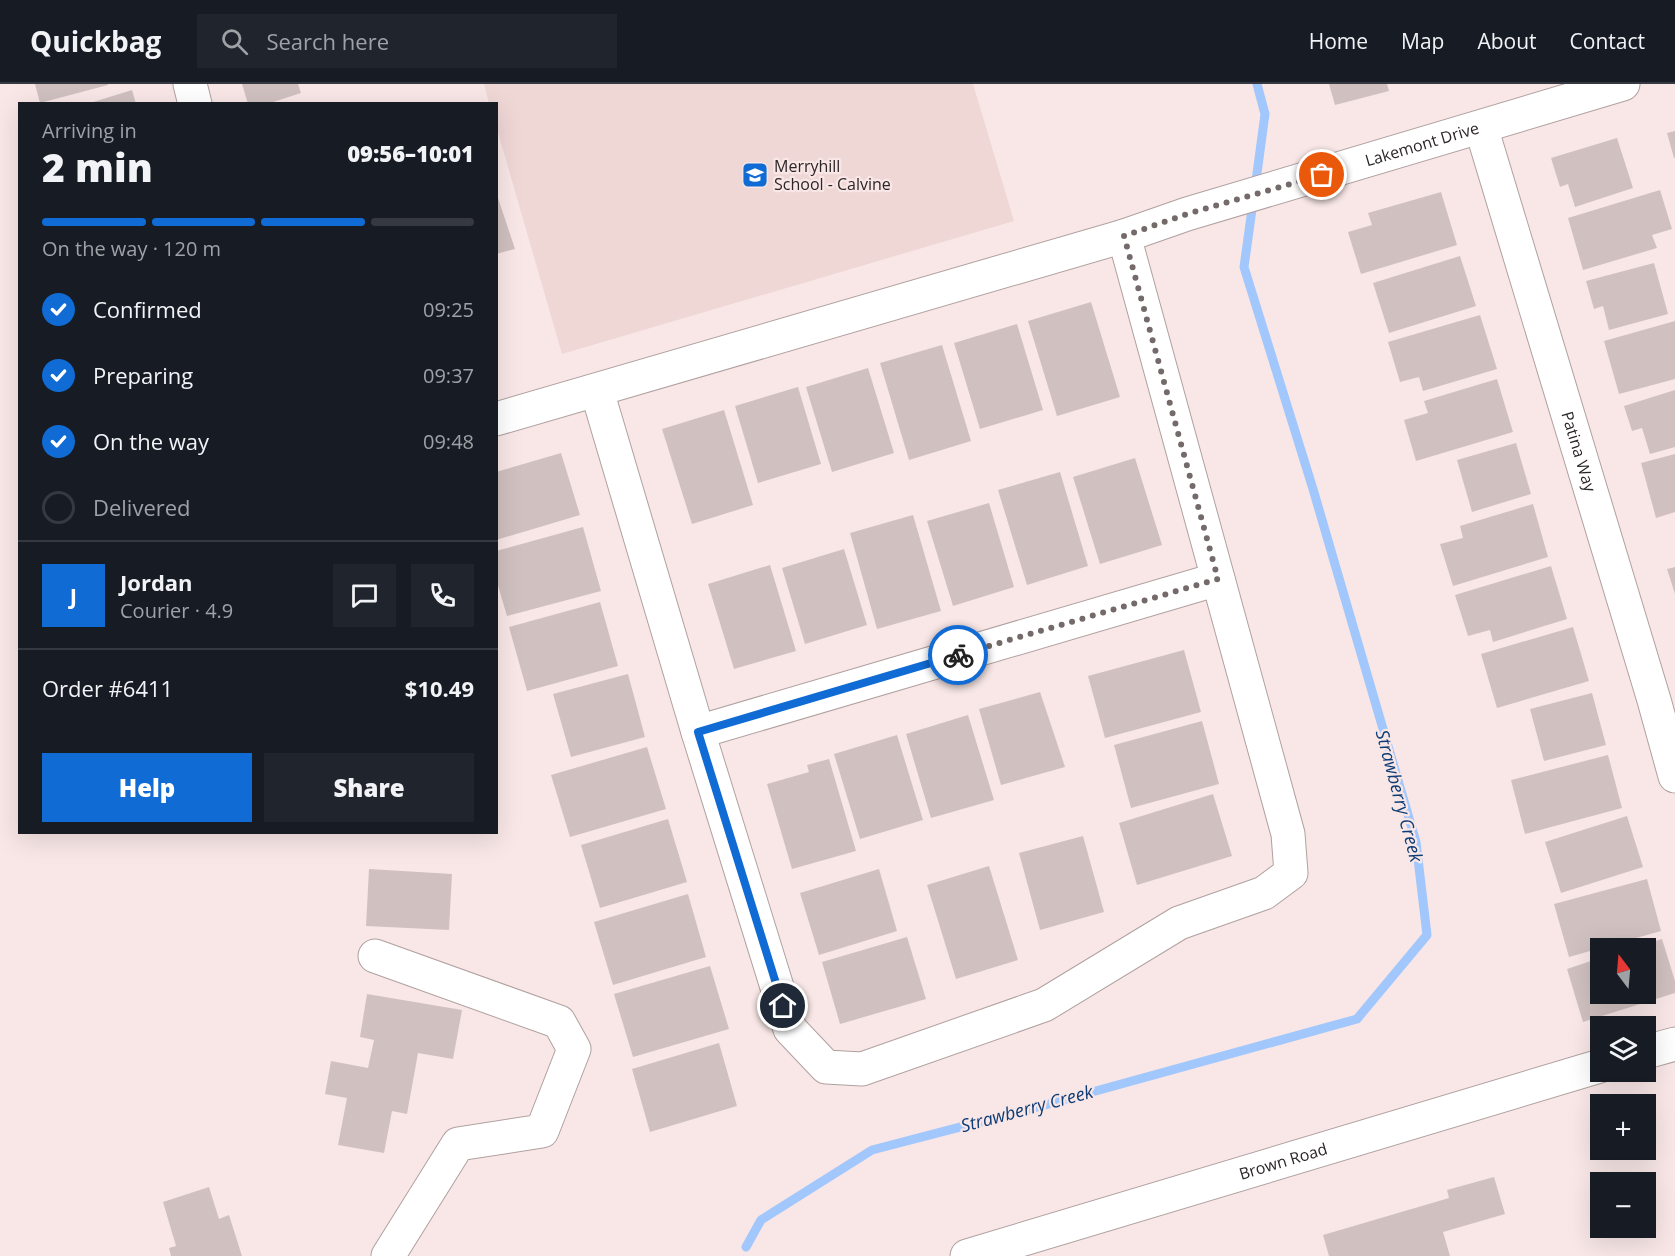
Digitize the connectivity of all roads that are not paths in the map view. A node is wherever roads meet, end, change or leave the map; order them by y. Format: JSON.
{"nodes":[{"id":1,"x":190,"y":84,"type":"edge"},
{"id":2,"x":1623,"y":84,"type":"edge"},
{"id":3,"x":194,"y":102,"type":"edge"},
{"id":4,"x":1481,"y":127,"type":"junction"},
{"id":5,"x":1124,"y":236,"type":"junction"},
{"id":6,"x":597,"y":391,"type":"junction"},
{"id":7,"x":498,"y":418,"type":"edge"},
{"id":8,"x":1218,"y":579,"type":"junction"},
{"id":9,"x":1665,"y":698,"type":"edge"},
{"id":10,"x":698,"y":732,"type":"junction"},
{"id":11,"x":1675,"y":776,"type":"edge"},
{"id":12,"x":375,"y":956,"type":"dead end"},
{"id":13,"x":1675,"y":1044,"type":"edge"},
{"id":14,"x":1656,"y":1049,"type":"edge"},
{"id":15,"x":1590,"y":1069,"type":"edge"},
{"id":16,"x":388,"y":1256,"type":"edge"},
{"id":17,"x":967,"y":1256,"type":"edge"}],
"edges":[{"from":1,"to":3,"type":"street"},
{"from":2,"to":4,"type":"street","name":"Lakemont Drive"},
{"from":4,"to":5,"type":"street","name":"Lakemont Drive"},
{"from":4,"to":9,"type":"street","name":"Patina Way"},
{"from":5,"to":6,"type":"street","name":"Lakemont Drive"},
{"from":5,"to":8,"type":"street"},
{"from":6,"to":7,"type":"street","name":"Lakemont Drive"},
{"from":6,"to":10,"type":"street"},
{"from":8,"to":10,"type":"street"},
{"from":8,"to":10,"type":"street"},
{"from":9,"to":11,"type":"street","name":"Patina Way"},
{"from":12,"to":16,"type":"street"},
{"from":13,"to":14,"type":"street"},
{"from":15,"to":17,"type":"street","name":"Brown Road"}]}
